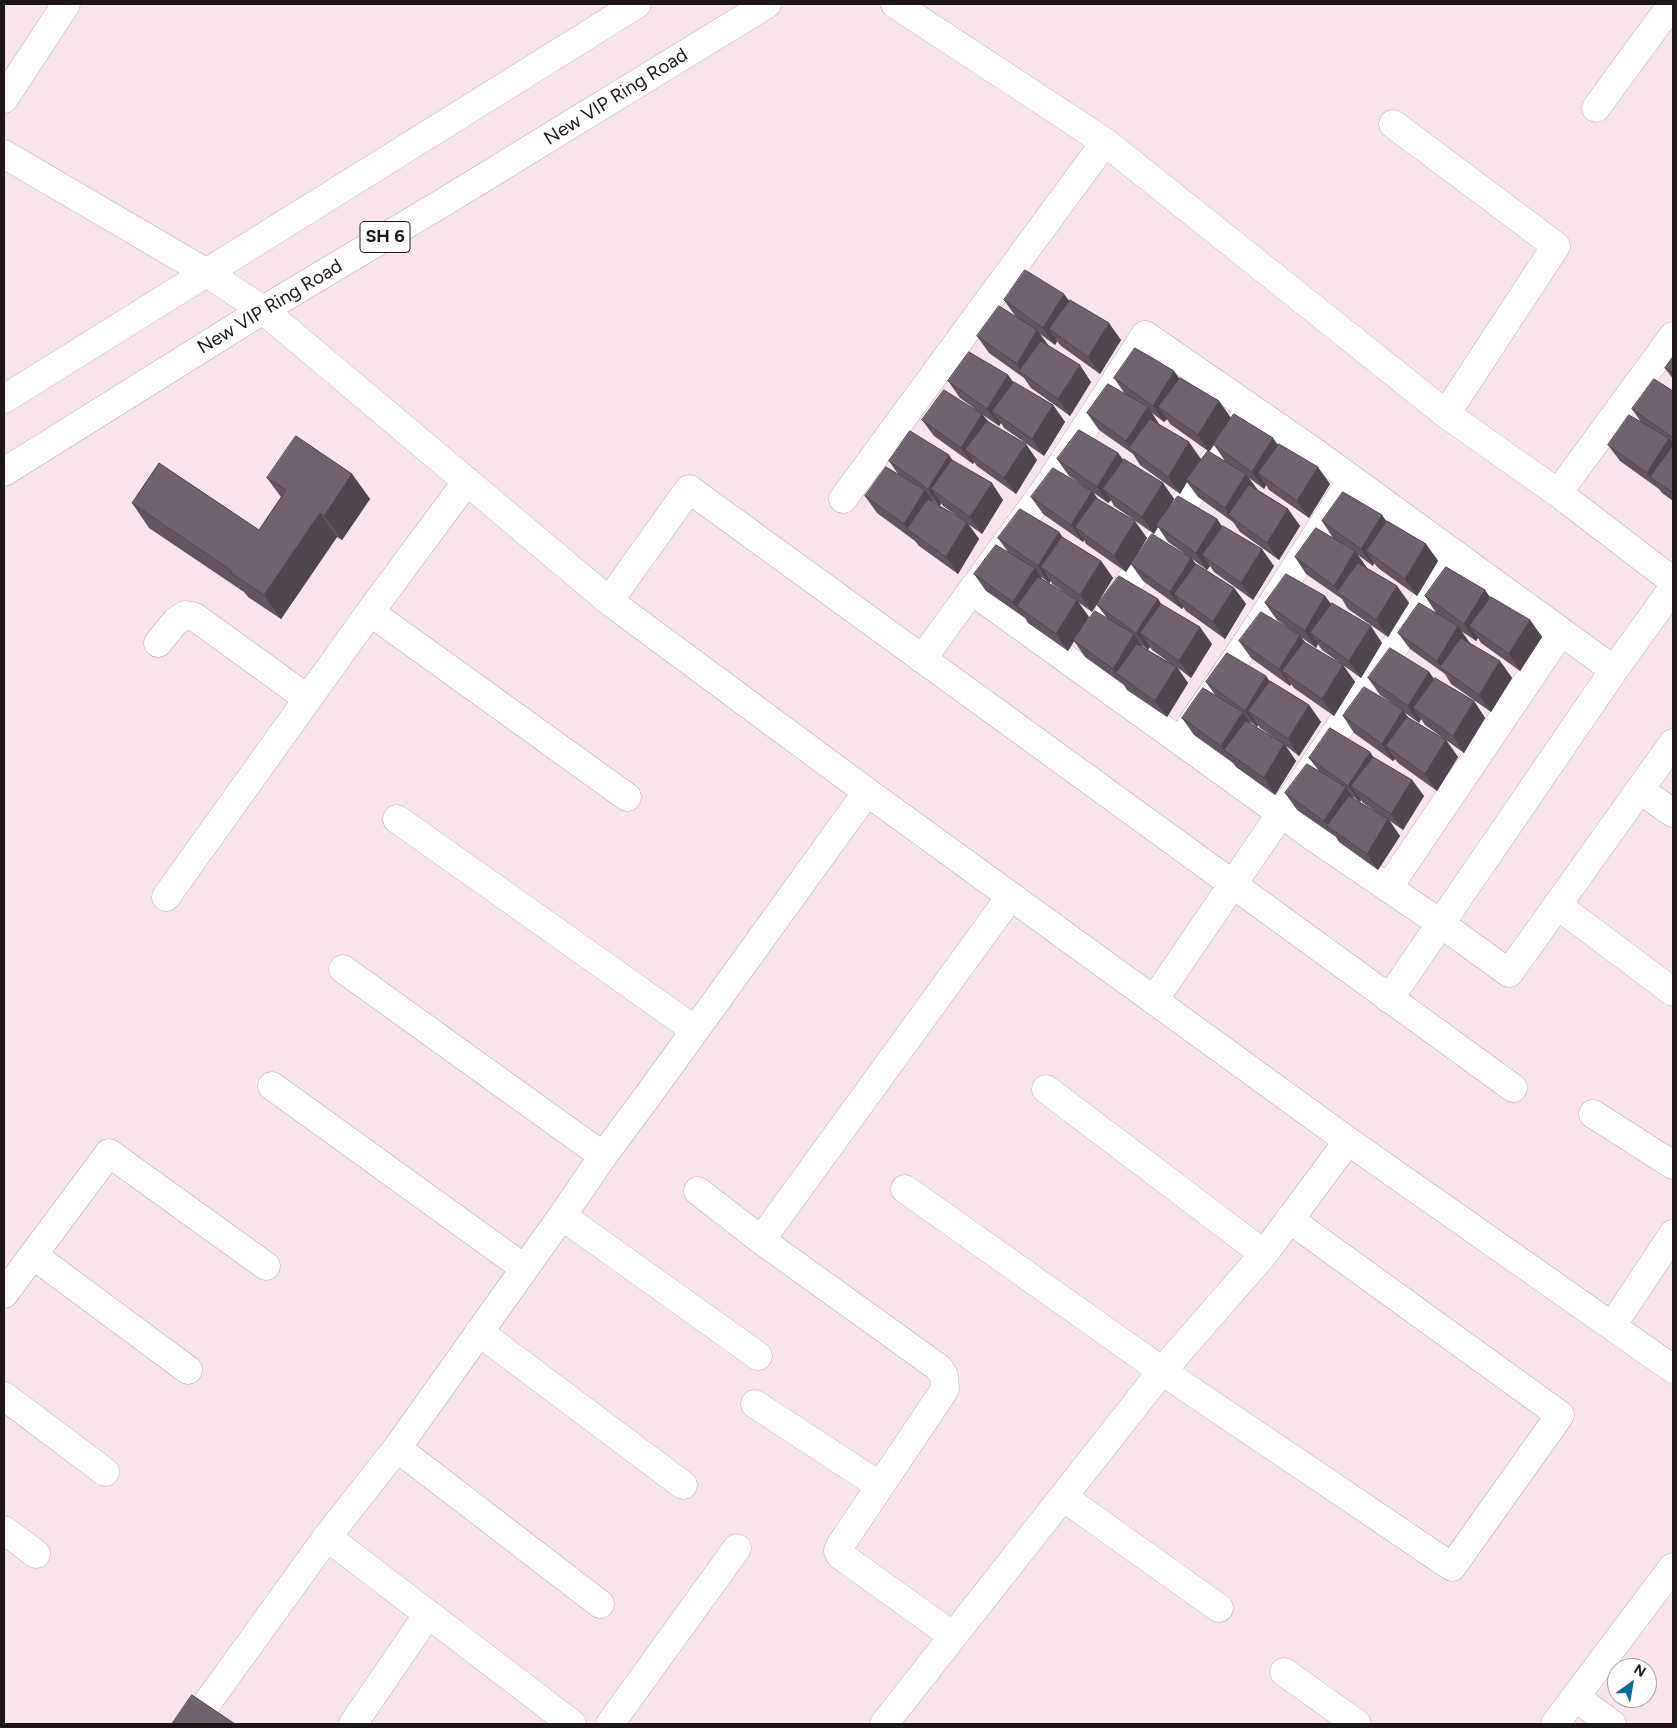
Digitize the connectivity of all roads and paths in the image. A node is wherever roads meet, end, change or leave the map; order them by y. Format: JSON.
{"nodes":[{"id":1,"x":66,"y":4,"type":"edge"},
{"id":2,"x":637,"y":4,"type":"edge"},
{"id":3,"x":767,"y":4,"type":"edge"},
{"id":4,"x":895,"y":4,"type":"edge"},
{"id":5,"x":1672,"y":4,"type":"edge"},
{"id":6,"x":4,"y":98,"type":"edge"},
{"id":7,"x":1596,"y":108,"type":"dead end"},
{"id":8,"x":1393,"y":124,"type":"dead end"},
{"id":9,"x":1105,"y":142,"type":"junction"},
{"id":10,"x":4,"y":154,"type":"edge"},
{"id":11,"x":207,"y":274,"type":"junction"},
{"id":12,"x":263,"y":310,"type":"junction"},
{"id":13,"x":1673,"y":336,"type":"edge"},
{"id":14,"x":4,"y":399,"type":"edge"},
{"id":15,"x":1251,"y":408,"type":"junction"},
{"id":16,"x":1446,"y":414,"type":"junction"},
{"id":17,"x":4,"y":472,"type":"edge"},
{"id":18,"x":1352,"y":480,"type":"junction"},
{"id":19,"x":467,"y":481,"type":"junction"},
{"id":20,"x":1558,"y":493,"type":"junction"},
{"id":21,"x":843,"y":499,"type":"dead end"},
{"id":22,"x":1456,"y":556,"type":"junction"},
{"id":23,"x":1673,"y":581,"type":"edge"},
{"id":24,"x":1673,"y":588,"type":"edge"},
{"id":25,"x":972,"y":591,"type":"junction"},
{"id":26,"x":609,"y":601,"type":"junction"},
{"id":27,"x":370,"y":612,"type":"junction"},
{"id":28,"x":1561,"y":632,"type":"junction"},
{"id":29,"x":158,"y":643,"type":"dead end"},
{"id":30,"x":922,"y":659,"type":"junction"},
{"id":31,"x":1073,"y":664,"type":"junction"},
{"id":32,"x":1614,"y":670,"type":"junction"},
{"id":33,"x":308,"y":699,"type":"junction"},
{"id":34,"x":1180,"y":741,"type":"junction"},
{"id":35,"x":1673,"y":743,"type":"edge"},
{"id":36,"x":1640,"y":790,"type":"junction"},
{"id":37,"x":867,"y":792,"type":"junction"},
{"id":38,"x":627,"y":797,"type":"dead end"},
{"id":39,"x":1673,"y":813,"type":"edge"},
{"id":40,"x":1282,"y":814,"type":"junction"},
{"id":41,"x":397,"y":819,"type":"dead end"},
{"id":42,"x":1232,"y":885,"type":"junction"},
{"id":43,"x":1388,"y":888,"type":"junction"},
{"id":44,"x":166,"y":897,"type":"dead end"},
{"id":45,"x":1010,"y":897,"type":"junction"},
{"id":46,"x":1557,"y":905,"type":"junction"},
{"id":47,"x":1440,"y":924,"type":"junction"},
{"id":48,"x":343,"y":969,"type":"dead end"},
{"id":49,"x":1673,"y":992,"type":"edge"},
{"id":50,"x":1389,"y":999,"type":"junction"},
{"id":51,"x":1154,"y":1000,"type":"junction"},
{"id":52,"x":696,"y":1030,"type":"junction"},
{"id":53,"x":272,"y":1086,"type":"dead end"},
{"id":54,"x":1513,"y":1088,"type":"dead end"},
{"id":55,"x":1046,"y":1089,"type":"dead end"},
{"id":56,"x":1594,"y":1114,"type":"dead end"},
{"id":57,"x":1348,"y":1141,"type":"junction"},
{"id":58,"x":603,"y":1156,"type":"junction"},
{"id":59,"x":1673,"y":1165,"type":"edge"},
{"id":60,"x":905,"y":1189,"type":"dead end"},
{"id":61,"x":698,"y":1191,"type":"dead end"},
{"id":62,"x":562,"y":1216,"type":"junction"},
{"id":63,"x":1290,"y":1219,"type":"junction"},
{"id":64,"x":1673,"y":1234,"type":"edge"},
{"id":65,"x":761,"y":1240,"type":"junction"},
{"id":66,"x":1264,"y":1254,"type":"junction"},
{"id":67,"x":33,"y":1255,"type":"junction"},
{"id":68,"x":266,"y":1266,"type":"dead end"},
{"id":69,"x":524,"y":1268,"type":"junction"},
{"id":70,"x":4,"y":1294,"type":"edge"},
{"id":71,"x":1612,"y":1326,"type":"junction"},
{"id":72,"x":479,"y":1332,"type":"junction"},
{"id":73,"x":758,"y":1356,"type":"dead end"},
{"id":74,"x":1673,"y":1369,"type":"edge"},
{"id":75,"x":188,"y":1370,"type":"dead end"},
{"id":76,"x":1162,"y":1371,"type":"junction"},
{"id":77,"x":4,"y":1396,"type":"edge"},
{"id":78,"x":755,"y":1404,"type":"dead end"},
{"id":79,"x":396,"y":1448,"type":"junction"},
{"id":80,"x":105,"y":1472,"type":"dead end"},
{"id":81,"x":683,"y":1485,"type":"dead end"},
{"id":82,"x":880,"y":1486,"type":"junction"},
{"id":83,"x":1063,"y":1497,"type":"junction"},
{"id":84,"x":4,"y":1530,"type":"edge"},
{"id":85,"x":327,"y":1537,"type":"junction"},
{"id":86,"x":738,"y":1548,"type":"dead end"},
{"id":87,"x":36,"y":1554,"type":"dead end"},
{"id":88,"x":1672,"y":1573,"type":"edge"},
{"id":89,"x":600,"y":1604,"type":"dead end"},
{"id":90,"x":1219,"y":1608,"type":"dead end"},
{"id":91,"x":428,"y":1614,"type":"junction"},
{"id":92,"x":953,"y":1636,"type":"junction"},
{"id":93,"x":1284,"y":1672,"type":"dead end"},
{"id":94,"x":1575,"y":1697,"type":"junction"},
{"id":95,"x":892,"y":1722,"type":"edge"},
{"id":96,"x":192,"y":1724,"type":"edge"},
{"id":97,"x":353,"y":1724,"type":"edge"},
{"id":98,"x":572,"y":1724,"type":"edge"},
{"id":99,"x":610,"y":1724,"type":"edge"},
{"id":100,"x":1357,"y":1724,"type":"edge"},
{"id":101,"x":1555,"y":1724,"type":"edge"},
{"id":102,"x":1612,"y":1724,"type":"edge"}],
"edges":[{"from":1,"to":6,"type":"street"},
{"from":2,"to":11,"type":"street"},
{"from":3,"to":12,"type":"street","name":"New VIP Ring Road","number":"SH 6"},
{"from":4,"to":9,"type":"street"},
{"from":5,"to":7,"type":"street"},
{"from":8,"to":16,"type":"street"},
{"from":9,"to":16,"type":"street"},
{"from":9,"to":21,"type":"street"},
{"from":10,"to":11,"type":"street"},
{"from":11,"to":12,"type":"street"},
{"from":11,"to":14,"type":"street"},
{"from":12,"to":17,"type":"street","name":"New VIP Ring Road","number":"SH 6"},
{"from":12,"to":19,"type":"street"},
{"from":13,"to":20,"type":"street"},
{"from":15,"to":18,"type":"street"},
{"from":15,"to":25,"type":"street"},
{"from":15,"to":31,"type":"street"},
{"from":16,"to":20,"type":"street"},
{"from":18,"to":22,"type":"street"},
{"from":18,"to":34,"type":"street"},
{"from":19,"to":26,"type":"street"},
{"from":19,"to":27,"type":"street"},
{"from":20,"to":23,"type":"street"},
{"from":22,"to":28,"type":"street"},
{"from":22,"to":40,"type":"street"},
{"from":24,"to":32,"type":"street"},
{"from":25,"to":30,"type":"street"},
{"from":25,"to":31,"type":"street"},
{"from":26,"to":30,"type":"street"},
{"from":26,"to":37,"type":"street"},
{"from":27,"to":33,"type":"street"},
{"from":27,"to":38,"type":"street"},
{"from":28,"to":32,"type":"street"},
{"from":28,"to":43,"type":"street"},
{"from":29,"to":33,"type":"street"},
{"from":30,"to":42,"type":"street"},
{"from":31,"to":34,"type":"street"},
{"from":32,"to":47,"type":"street"},
{"from":33,"to":44,"type":"street"},
{"from":34,"to":40,"type":"street"},
{"from":35,"to":36,"type":"street"},
{"from":36,"to":39,"type":"street"},
{"from":36,"to":46,"type":"street"},
{"from":37,"to":45,"type":"street"},
{"from":37,"to":52,"type":"street"},
{"from":40,"to":42,"type":"street"},
{"from":40,"to":43,"type":"street"},
{"from":41,"to":52,"type":"street"},
{"from":42,"to":50,"type":"street"},
{"from":42,"to":51,"type":"street"},
{"from":43,"to":47,"type":"street"},
{"from":45,"to":51,"type":"street"},
{"from":45,"to":65,"type":"street"},
{"from":46,"to":47,"type":"street"},
{"from":46,"to":49,"type":"street"},
{"from":47,"to":50,"type":"street"},
{"from":48,"to":58,"type":"street"},
{"from":50,"to":54,"type":"street"},
{"from":51,"to":57,"type":"street"},
{"from":52,"to":58,"type":"street"},
{"from":53,"to":69,"type":"street"},
{"from":55,"to":66,"type":"street"},
{"from":56,"to":59,"type":"street"},
{"from":57,"to":63,"type":"street"},
{"from":57,"to":71,"type":"street"},
{"from":58,"to":62,"type":"street"},
{"from":60,"to":76,"type":"street"},
{"from":61,"to":65,"type":"street"},
{"from":62,"to":69,"type":"street"},
{"from":62,"to":73,"type":"street"},
{"from":63,"to":66,"type":"street"},
{"from":63,"to":76,"type":"street"},
{"from":64,"to":71,"type":"street"},
{"from":65,"to":82,"type":"street"},
{"from":66,"to":76,"type":"street"},
{"from":67,"to":68,"type":"street"},
{"from":67,"to":70,"type":"street"},
{"from":67,"to":75,"type":"street"},
{"from":69,"to":72,"type":"street"},
{"from":71,"to":74,"type":"street"},
{"from":72,"to":79,"type":"street"},
{"from":72,"to":81,"type":"street"},
{"from":76,"to":83,"type":"street"},
{"from":77,"to":80,"type":"street"},
{"from":78,"to":82,"type":"street"},
{"from":79,"to":85,"type":"street"},
{"from":79,"to":89,"type":"street"},
{"from":82,"to":92,"type":"street"},
{"from":83,"to":90,"type":"street"},
{"from":83,"to":92,"type":"street"},
{"from":84,"to":87,"type":"street"},
{"from":85,"to":91,"type":"street"},
{"from":85,"to":96,"type":"street"},
{"from":86,"to":99,"type":"street"},
{"from":88,"to":94,"type":"street"},
{"from":91,"to":97,"type":"street"},
{"from":91,"to":98,"type":"street"},
{"from":92,"to":95,"type":"street"},
{"from":93,"to":100,"type":"street"},
{"from":94,"to":101,"type":"street"},
{"from":94,"to":102,"type":"street"}]}
